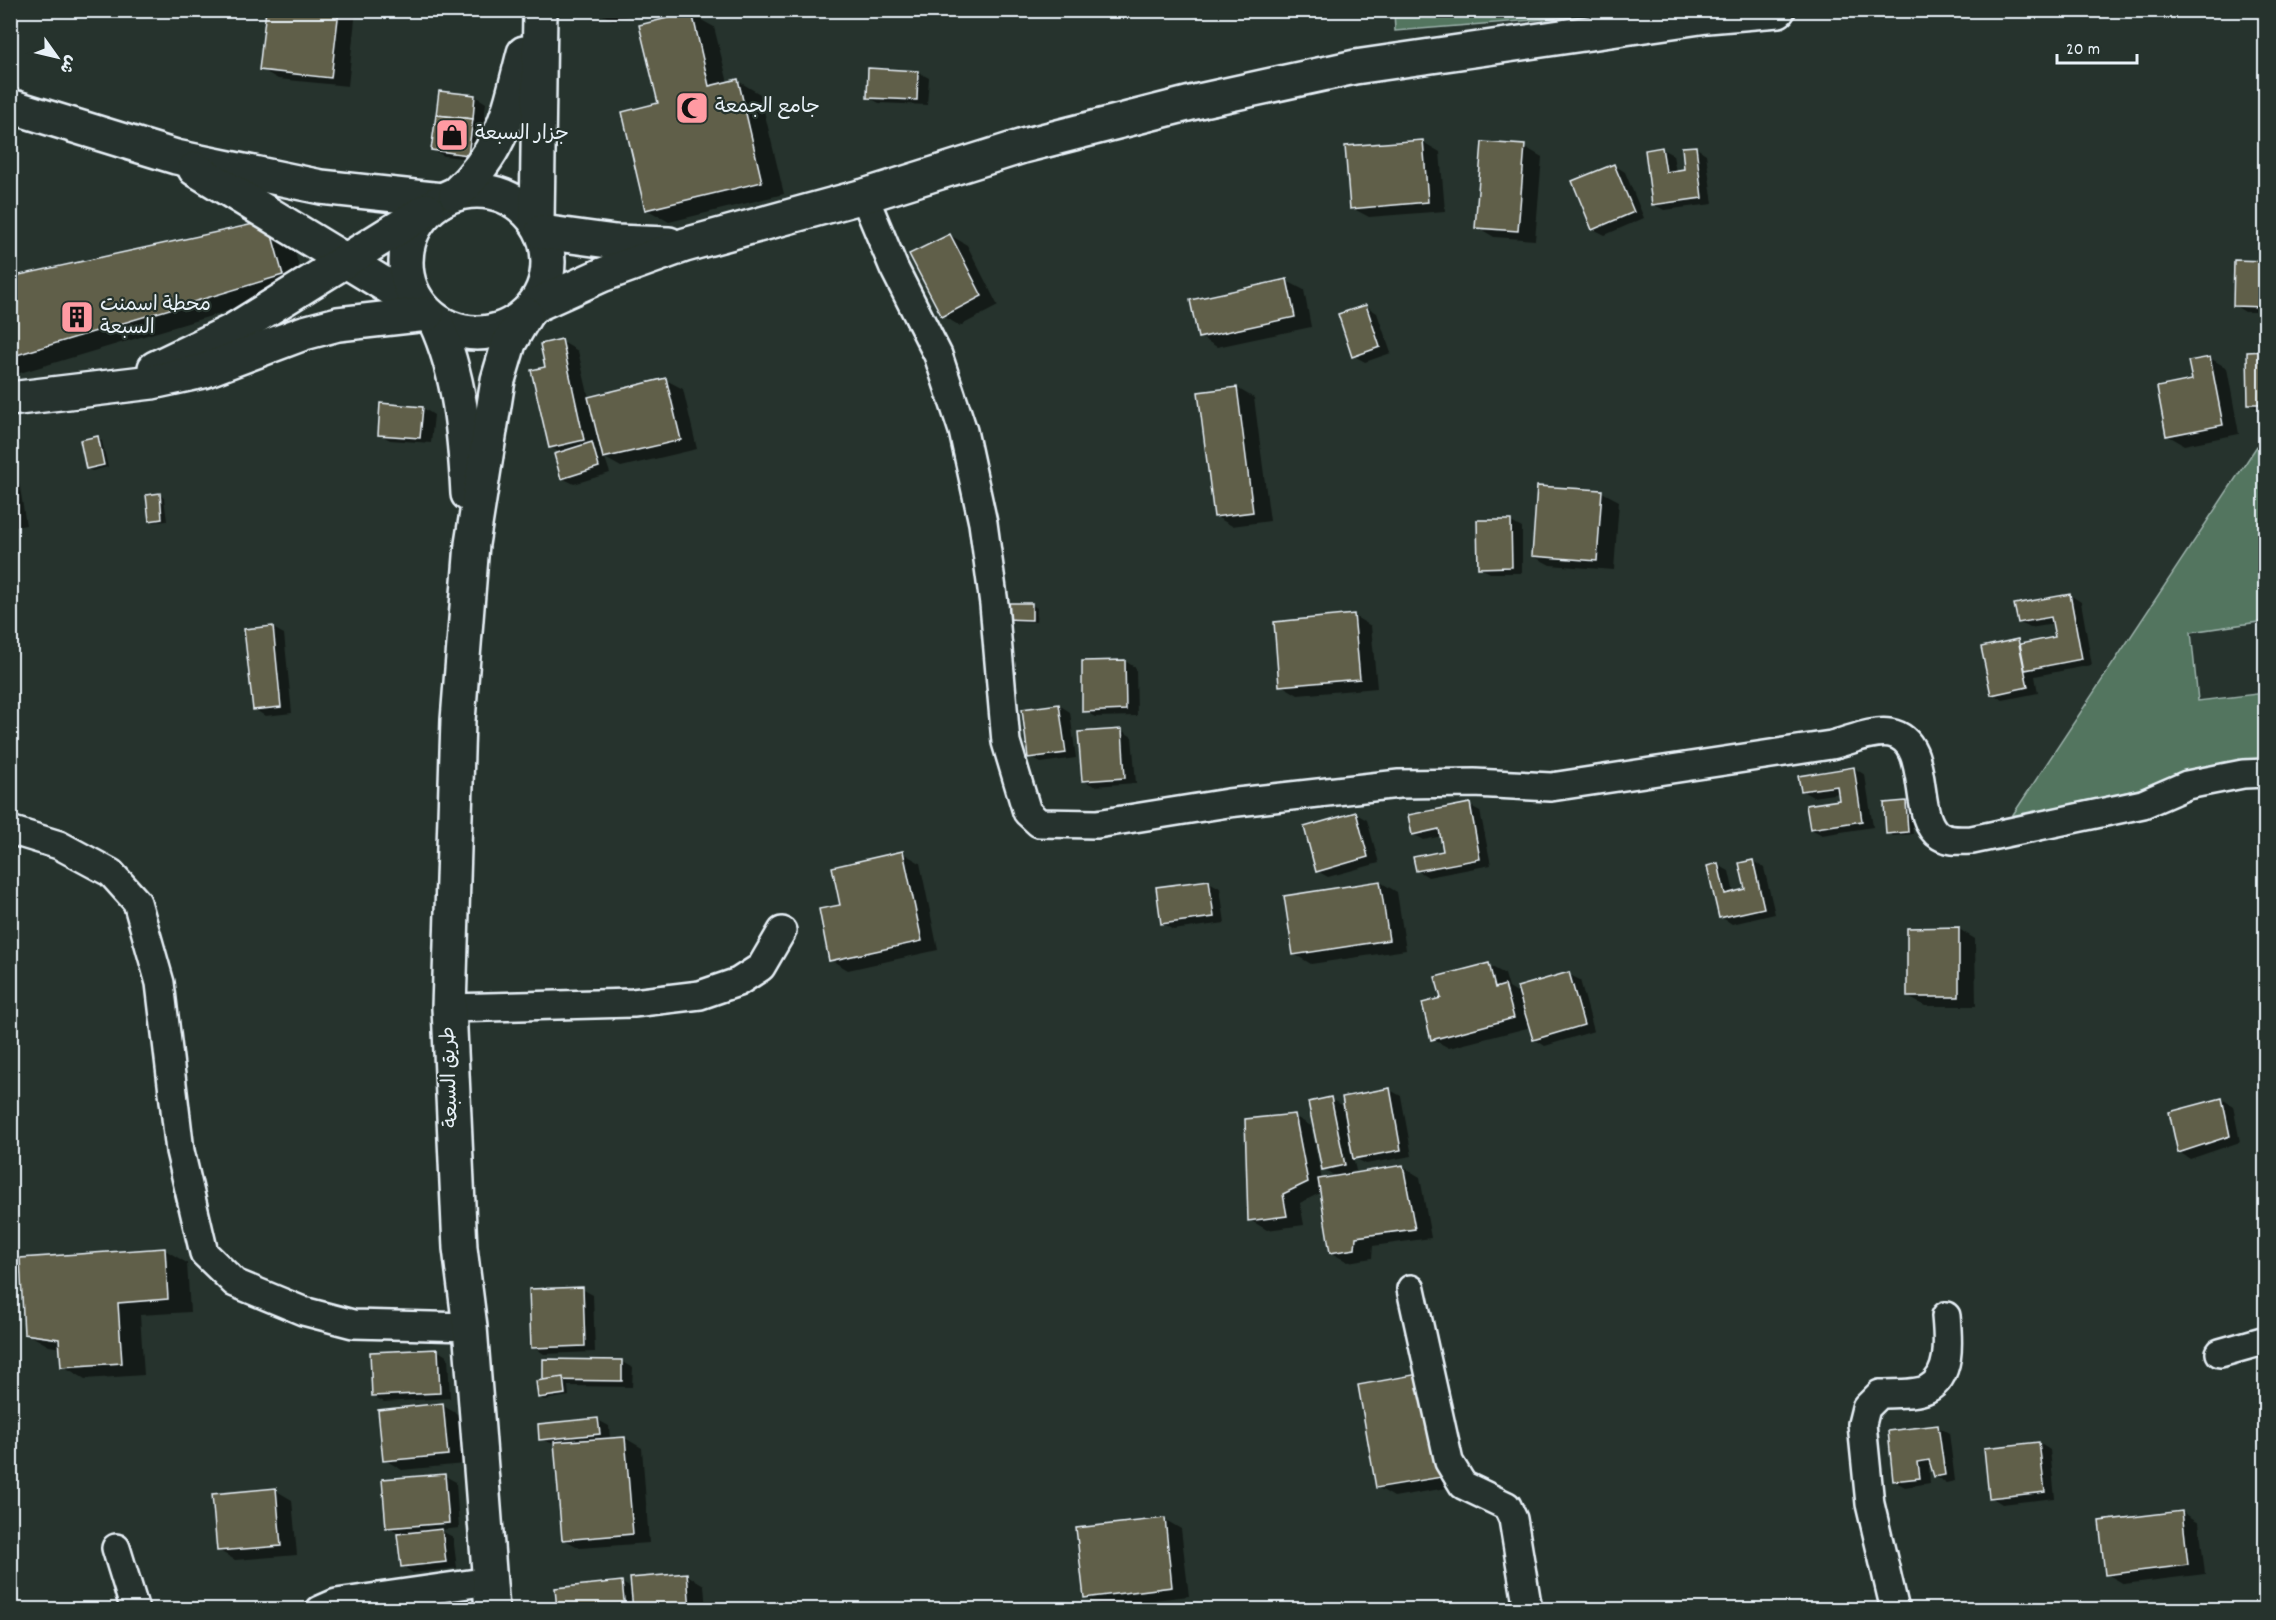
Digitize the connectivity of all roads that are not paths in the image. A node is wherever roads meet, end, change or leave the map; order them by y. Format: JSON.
{"nodes":[{"id":1,"x":535,"y":10,"type":"edge"},
{"id":2,"x":540,"y":10,"type":"edge"},
{"id":3,"x":1779,"y":10,"type":"edge"},
{"id":4,"x":10,"y":106,"type":"edge"},
{"id":5,"x":176,"y":157,"type":"junction"},
{"id":6,"x":864,"y":196,"type":"junction"},
{"id":7,"x":444,"y":200,"type":"junction"},
{"id":8,"x":539,"y":228,"type":"junction"},
{"id":9,"x":685,"y":245,"type":"junction"},
{"id":10,"x":344,"y":260,"type":"junction"},
{"id":11,"x":530,"y":310,"type":"junction"},
{"id":12,"x":427,"y":313,"type":"junction"},
{"id":13,"x":113,"y":388,"type":"junction"},
{"id":14,"x":10,"y":399,"type":"edge"},
{"id":15,"x":472,"y":544,"type":"junction"},
{"id":16,"x":2265,"y":772,"type":"edge"},
{"id":17,"x":10,"y":830,"type":"edge"},
{"id":18,"x":782,"y":931,"type":"dead end"},
{"id":19,"x":449,"y":1008,"type":"junction"},
{"id":20,"x":1411,"y":1289,"type":"dead end"},
{"id":21,"x":1946,"y":1316,"type":"dead end"},
{"id":22,"x":470,"y":1327,"type":"junction"},
{"id":23,"x":2265,"y":1340,"type":"edge"},
{"id":24,"x":2220,"y":1353,"type":"dead end"},
{"id":25,"x":116,"y":1548,"type":"dead end"},
{"id":26,"x":491,"y":1595,"type":"edge"},
{"id":27,"x":135,"y":1610,"type":"edge"},
{"id":28,"x":320,"y":1610,"type":"edge"},
{"id":29,"x":1527,"y":1610,"type":"edge"},
{"id":30,"x":1895,"y":1610,"type":"edge"}],
"edges":[{"from":1,"to":7,"type":"street"},
{"from":2,"to":8,"type":"street"},
{"from":3,"to":6,"type":"street"},
{"from":4,"to":5,"type":"street"},
{"from":5,"to":7,"type":"street"},
{"from":5,"to":10,"type":"street"},
{"from":6,"to":9,"type":"street"},
{"from":6,"to":16,"type":"street"},
{"from":7,"to":8,"type":"street"},
{"from":7,"to":10,"type":"street"},
{"from":7,"to":12,"type":"street"},
{"from":8,"to":9,"type":"street"},
{"from":8,"to":11,"type":"street"},
{"from":9,"to":11,"type":"street"},
{"from":10,"to":12,"type":"street"},
{"from":10,"to":13,"type":"street"},
{"from":11,"to":12,"type":"street"},
{"from":11,"to":15,"type":"street"},
{"from":12,"to":13,"type":"street"},
{"from":12,"to":15,"type":"street"},
{"from":13,"to":14,"type":"street"},
{"from":15,"to":19,"type":"street","name":"طريق السبعة"},
{"from":17,"to":22,"type":"street"},
{"from":18,"to":19,"type":"street"},
{"from":19,"to":22,"type":"street","name":"طريق السبعة"},
{"from":20,"to":29,"type":"street"},
{"from":21,"to":30,"type":"street"},
{"from":22,"to":26,"type":"street","name":"طريق السبعة"},
{"from":23,"to":24,"type":"street"},
{"from":25,"to":27,"type":"street"},
{"from":26,"to":28,"type":"street"}]}
